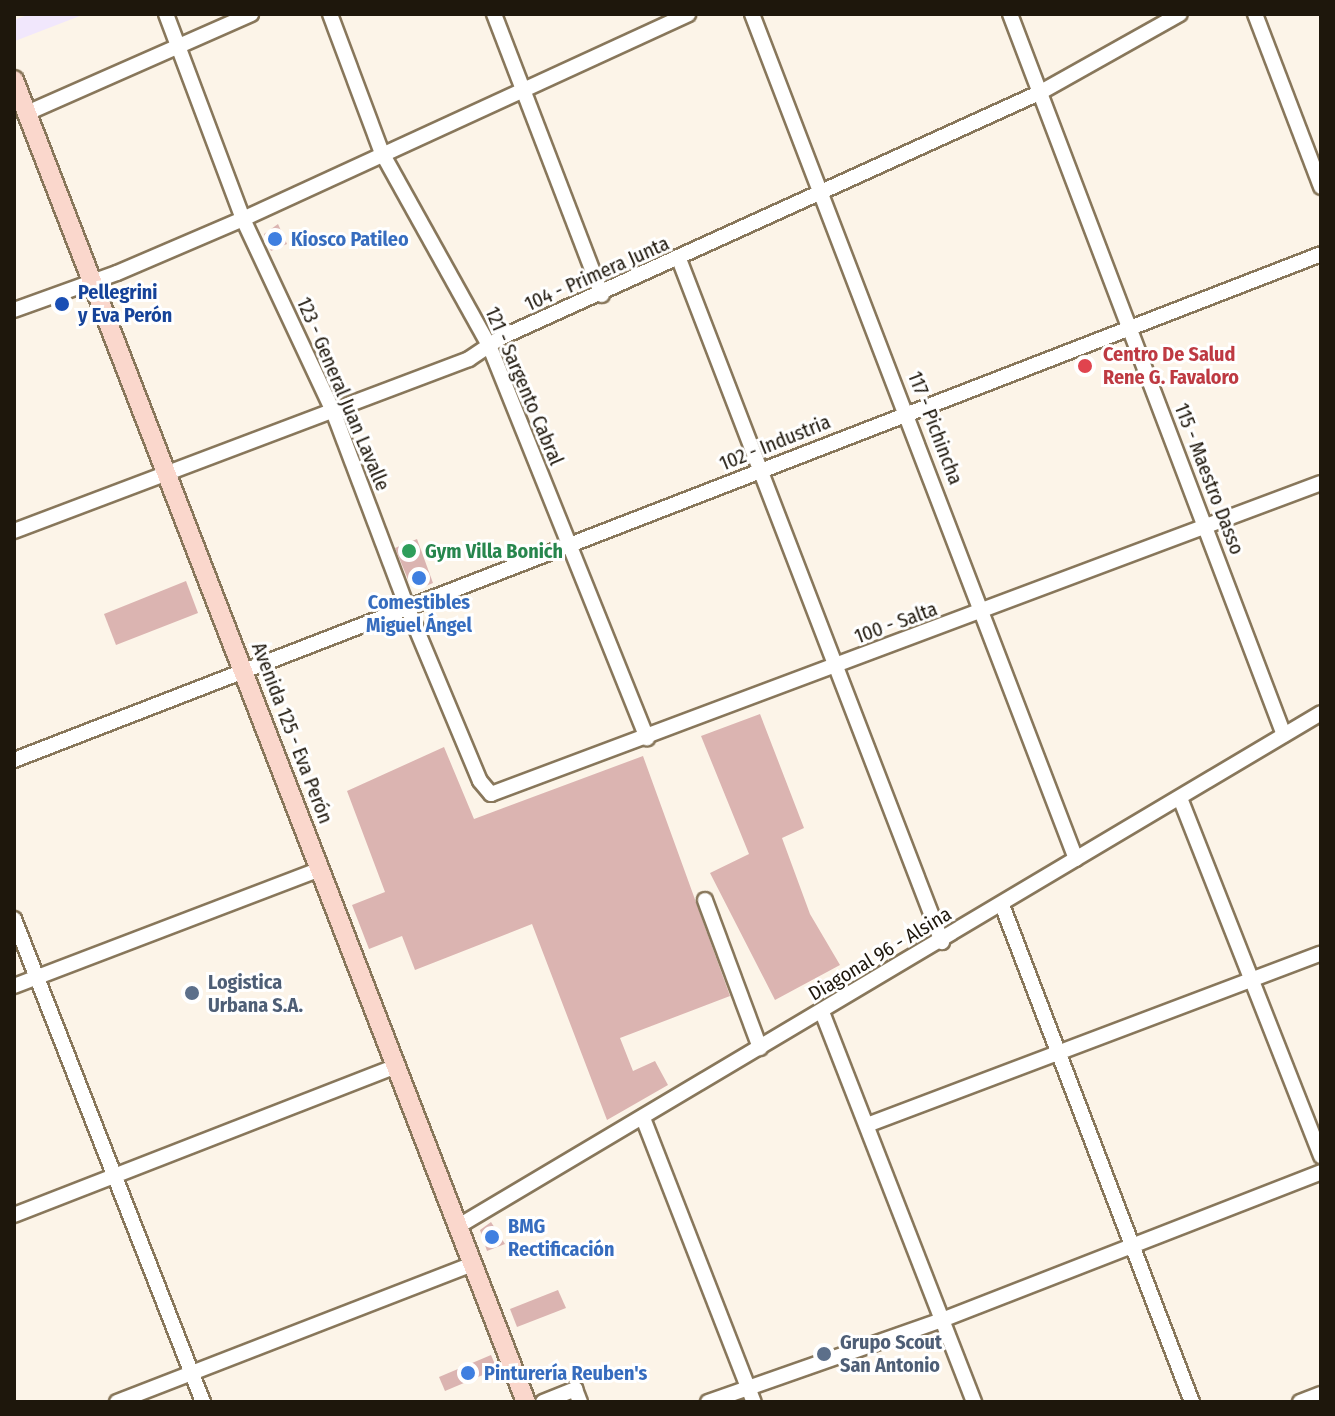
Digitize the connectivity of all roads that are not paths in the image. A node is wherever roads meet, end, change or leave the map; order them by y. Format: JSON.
{"nodes":[{"id":1,"x":166,"y":14,"type":"edge"},
{"id":2,"x":251,"y":14,"type":"edge"},
{"id":3,"x":330,"y":14,"type":"edge"},
{"id":4,"x":494,"y":14,"type":"edge"},
{"id":5,"x":688,"y":14,"type":"edge"},
{"id":6,"x":752,"y":14,"type":"edge"},
{"id":7,"x":1010,"y":14,"type":"edge"},
{"id":8,"x":1180,"y":14,"type":"edge"},
{"id":9,"x":1255,"y":14,"type":"edge"},
{"id":10,"x":179,"y":47,"type":"junction"},
{"id":11,"x":14,"y":80,"type":"edge"},
{"id":12,"x":523,"y":90,"type":"junction"},
{"id":13,"x":1041,"y":92,"type":"junction"},
{"id":14,"x":27,"y":113,"type":"junction"},
{"id":15,"x":382,"y":153,"type":"junction"},
{"id":16,"x":1321,"y":187,"type":"edge"},
{"id":17,"x":820,"y":195,"type":"junction"},
{"id":18,"x":243,"y":219,"type":"junction"},
{"id":19,"x":1321,"y":254,"type":"edge"},
{"id":20,"x":679,"y":259,"type":"junction"},
{"id":21,"x":91,"y":282,"type":"junction"},
{"id":22,"x":602,"y":295,"type":"junction"},
{"id":23,"x":14,"y":310,"type":"edge"},
{"id":24,"x":1130,"y":328,"type":"junction"},
{"id":25,"x":489,"y":345,"type":"junction"},
{"id":26,"x":333,"y":411,"type":"junction"},
{"id":27,"x":908,"y":412,"type":"junction"},
{"id":28,"x":762,"y":470,"type":"junction"},
{"id":29,"x":167,"y":472,"type":"junction"},
{"id":30,"x":1321,"y":483,"type":"edge"},
{"id":31,"x":1206,"y":529,"type":"junction"},
{"id":32,"x":14,"y":531,"type":"edge"},
{"id":33,"x":570,"y":546,"type":"junction"},
{"id":34,"x":408,"y":609,"type":"junction"},
{"id":35,"x":984,"y":612,"type":"junction"},
{"id":36,"x":837,"y":666,"type":"junction"},
{"id":37,"x":246,"y":673,"type":"junction"},
{"id":38,"x":1321,"y":713,"type":"edge"},
{"id":39,"x":1284,"y":735,"type":"junction"},
{"id":40,"x":647,"y":739,"type":"junction"},
{"id":41,"x":14,"y":760,"type":"edge"},
{"id":42,"x":485,"y":790,"type":"joint"},
{"id":43,"x":1180,"y":798,"type":"junction"},
{"id":44,"x":1076,"y":859,"type":"junction"},
{"id":45,"x":320,"y":869,"type":"junction"},
{"id":46,"x":705,"y":900,"type":"dead end"},
{"id":47,"x":1002,"y":905,"type":"junction"},
{"id":48,"x":14,"y":919,"type":"edge"},
{"id":49,"x":942,"y":942,"type":"junction"},
{"id":50,"x":1321,"y":953,"type":"edge"},
{"id":51,"x":37,"y":977,"type":"junction"},
{"id":52,"x":1252,"y":979,"type":"junction"},
{"id":53,"x":14,"y":986,"type":"edge"},
{"id":54,"x":822,"y":1012,"type":"junction"},
{"id":55,"x":760,"y":1048,"type":"junction"},
{"id":56,"x":1058,"y":1051,"type":"junction"},
{"id":57,"x":397,"y":1066,"type":"junction"},
{"id":58,"x":643,"y":1118,"type":"junction"},
{"id":59,"x":867,"y":1125,"type":"junction"},
{"id":60,"x":1321,"y":1156,"type":"edge"},
{"id":61,"x":1321,"y":1172,"type":"edge"},
{"id":62,"x":115,"y":1176,"type":"junction"},
{"id":63,"x":14,"y":1215,"type":"edge"},
{"id":64,"x":457,"y":1227,"type":"junction"},
{"id":65,"x":1132,"y":1246,"type":"junction"},
{"id":66,"x":471,"y":1265,"type":"junction"},
{"id":67,"x":942,"y":1320,"type":"junction"},
{"id":68,"x":192,"y":1374,"type":"junction"},
{"id":69,"x":1321,"y":1394,"type":"edge"},
{"id":70,"x":751,"y":1395,"type":"edge"},
{"id":71,"x":117,"y":1402,"type":"edge"},
{"id":72,"x":203,"y":1402,"type":"edge"},
{"id":73,"x":526,"y":1402,"type":"edge"},
{"id":74,"x":543,"y":1402,"type":"edge"},
{"id":75,"x":580,"y":1402,"type":"edge"},
{"id":76,"x":708,"y":1402,"type":"edge"},
{"id":77,"x":974,"y":1402,"type":"edge"},
{"id":78,"x":1192,"y":1402,"type":"edge"},
{"id":79,"x":1300,"y":1402,"type":"edge"}],
"edges":[{"from":1,"to":10,"type":"street","name":"123 - General Juan Lavalle"},
{"from":2,"to":10,"type":"street"},
{"from":3,"to":15,"type":"street","name":"121 - Sargento Cabral"},
{"from":4,"to":12,"type":"street"},
{"from":5,"to":12,"type":"street"},
{"from":6,"to":17,"type":"street","name":"117 - Pichincha"},
{"from":7,"to":13,"type":"street","name":"115 - Maestro Dasso"},
{"from":8,"to":13,"type":"street","name":"104 - Primera Junta"},
{"from":9,"to":16,"type":"street"},
{"from":10,"to":14,"type":"street"},
{"from":10,"to":18,"type":"street","name":"123 - General Juan Lavalle"},
{"from":11,"to":14,"type":"main road","name":"Avenida 125 - Eva Perón"},
{"from":12,"to":15,"type":"street"},
{"from":12,"to":22,"type":"street"},
{"from":13,"to":17,"type":"street","name":"104 - Primera Junta"},
{"from":13,"to":24,"type":"street","name":"115 - Maestro Dasso"},
{"from":14,"to":21,"type":"main road","name":"Avenida 125 - Eva Perón"},
{"from":15,"to":18,"type":"street"},
{"from":15,"to":25,"type":"street","name":"121 - Sargento Cabral"},
{"from":17,"to":20,"type":"street","name":"104 - Primera Junta"},
{"from":17,"to":27,"type":"street","name":"117 - Pichincha"},
{"from":18,"to":21,"type":"street"},
{"from":18,"to":26,"type":"street","name":"123 - General Juan Lavalle"},
{"from":19,"to":24,"type":"street","name":"102 - Industria"},
{"from":20,"to":22,"type":"street","name":"104 - Primera Junta"},
{"from":20,"to":28,"type":"street"},
{"from":21,"to":23,"type":"street"},
{"from":21,"to":29,"type":"main road","name":"Avenida 125 - Eva Perón"},
{"from":22,"to":25,"type":"street","name":"104 - Primera Junta"},
{"from":24,"to":27,"type":"street","name":"102 - Industria"},
{"from":24,"to":31,"type":"street","name":"115 - Maestro Dasso"},
{"from":25,"to":26,"type":"street","name":"104 - Primera Junta"},
{"from":25,"to":33,"type":"street","name":"121 - Sargento Cabral"},
{"from":26,"to":29,"type":"street","name":"104 - Primera Junta"},
{"from":26,"to":34,"type":"street","name":"123 - General Juan Lavalle"},
{"from":27,"to":28,"type":"street","name":"102 - Industria"},
{"from":27,"to":35,"type":"street","name":"117 - Pichincha"},
{"from":28,"to":33,"type":"street","name":"102 - Industria"},
{"from":28,"to":36,"type":"street"},
{"from":29,"to":32,"type":"street","name":"104 - Primera Junta"},
{"from":29,"to":37,"type":"main road","name":"Avenida 125 - Eva Perón"},
{"from":30,"to":31,"type":"street","name":"100 - Salta"},
{"from":31,"to":35,"type":"street","name":"100 - Salta"},
{"from":31,"to":39,"type":"street","name":"115 - Maestro Dasso"},
{"from":33,"to":34,"type":"street","name":"102 - Industria"},
{"from":33,"to":40,"type":"street","name":"121 - Sargento Cabral"},
{"from":34,"to":37,"type":"street","name":"102 - Industria"},
{"from":34,"to":42,"type":"street","name":"123 - General Juan Lavalle"},
{"from":35,"to":36,"type":"street","name":"100 - Salta"},
{"from":35,"to":44,"type":"street","name":"117 - Pichincha"},
{"from":36,"to":40,"type":"street","name":"100 - Salta"},
{"from":36,"to":49,"type":"street"},
{"from":37,"to":41,"type":"street","name":"102 - Industria"},
{"from":37,"to":45,"type":"main road","name":"Avenida 125 - Eva Perón"},
{"from":38,"to":39,"type":"street","name":"Diagonal 96 - Alsina"},
{"from":39,"to":43,"type":"street","name":"Diagonal 96 - Alsina"},
{"from":40,"to":42,"type":"street","name":"100 - Salta"},
{"from":43,"to":44,"type":"street","name":"Diagonal 96 - Alsina"},
{"from":43,"to":52,"type":"street"},
{"from":44,"to":47,"type":"street","name":"Diagonal 96 - Alsina"},
{"from":45,"to":51,"type":"street"},
{"from":45,"to":57,"type":"main road","name":"Avenida 125 - Eva Perón"},
{"from":46,"to":55,"type":"street"},
{"from":47,"to":49,"type":"street","name":"Diagonal 96 - Alsina"},
{"from":47,"to":56,"type":"street"},
{"from":48,"to":51,"type":"street"},
{"from":49,"to":54,"type":"street","name":"Diagonal 96 - Alsina"},
{"from":50,"to":52,"type":"street"},
{"from":51,"to":53,"type":"street"},
{"from":51,"to":62,"type":"street"},
{"from":52,"to":56,"type":"street"},
{"from":52,"to":60,"type":"street"},
{"from":54,"to":55,"type":"street","name":"Diagonal 96 - Alsina"},
{"from":54,"to":59,"type":"street"},
{"from":55,"to":58,"type":"street","name":"Diagonal 96 - Alsina"},
{"from":56,"to":59,"type":"street"},
{"from":56,"to":65,"type":"street"},
{"from":57,"to":62,"type":"street"},
{"from":57,"to":64,"type":"main road","name":"Avenida 125 - Eva Perón"},
{"from":58,"to":64,"type":"street","name":"Diagonal 96 - Alsina"},
{"from":58,"to":70,"type":"street"},
{"from":59,"to":67,"type":"street"},
{"from":61,"to":65,"type":"street"},
{"from":62,"to":63,"type":"street"},
{"from":62,"to":68,"type":"street"},
{"from":64,"to":66,"type":"main road","name":"Avenida 125 - Eva Perón"},
{"from":65,"to":67,"type":"street"},
{"from":65,"to":78,"type":"street"},
{"from":66,"to":68,"type":"street"},
{"from":66,"to":73,"type":"main road","name":"Avenida 125 - Eva Perón"},
{"from":67,"to":70,"type":"street"},
{"from":67,"to":77,"type":"street"},
{"from":68,"to":71,"type":"street"},
{"from":68,"to":72,"type":"street"},
{"from":69,"to":79,"type":"street"},
{"from":70,"to":76,"type":"street"},
{"from":74,"to":75,"type":"street"}]}
